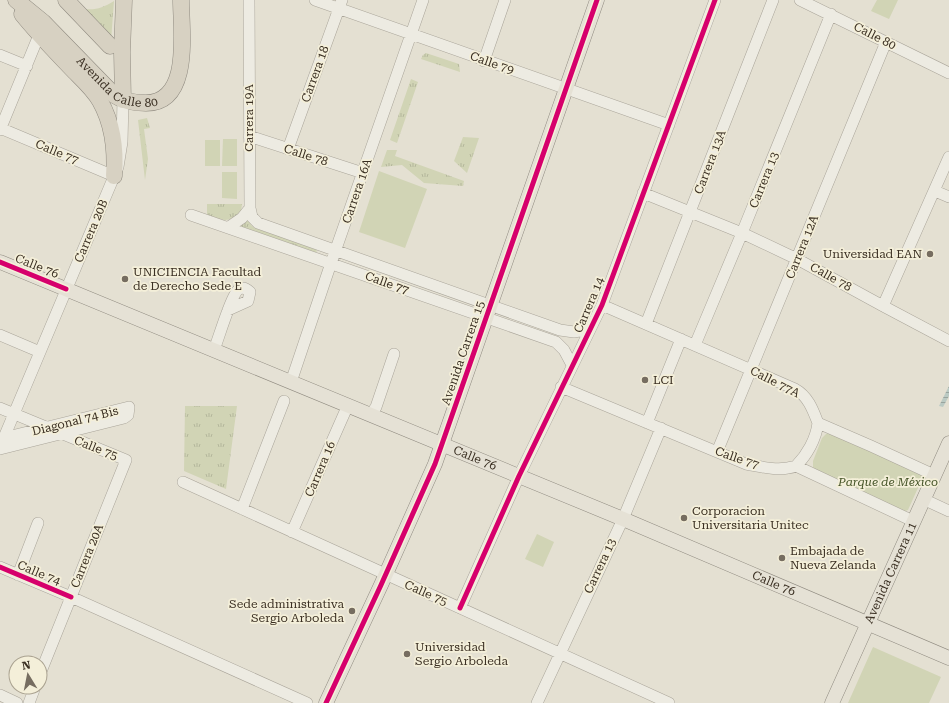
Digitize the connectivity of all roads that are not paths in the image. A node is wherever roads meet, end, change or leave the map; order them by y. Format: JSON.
{"nodes":[{"id":1,"x":11,"y":0,"type":"edge"},
{"id":2,"x":16,"y":0,"type":"edge"},
{"id":3,"x":66,"y":0,"type":"edge"},
{"id":4,"x":124,"y":0,"type":"edge"},
{"id":5,"x":181,"y":0,"type":"edge"},
{"id":6,"x":249,"y":0,"type":"edge"},
{"id":7,"x":315,"y":0,"type":"edge"},
{"id":8,"x":423,"y":0,"type":"edge"},
{"id":9,"x":505,"y":0,"type":"edge"},
{"id":10,"x":597,"y":0,"type":"edge"},
{"id":11,"x":715,"y":0,"type":"edge"},
{"id":12,"x":773,"y":0,"type":"edge"},
{"id":13,"x":800,"y":0,"type":"edge"},
{"id":14,"x":340,"y":4,"type":"edge"},
{"id":15,"x":831,"y":14,"type":"junction"},
{"id":16,"x":40,"y":35,"type":"junction"},
{"id":17,"x":411,"y":35,"type":"junction"},
{"id":18,"x":886,"y":42,"type":"junction"},
{"id":19,"x":110,"y":46,"type":"dead end"},
{"id":20,"x":0,"y":55,"type":"edge"},
{"id":21,"x":484,"y":60,"type":"junction"},
{"id":22,"x":27,"y":66,"type":"junction"},
{"id":23,"x":949,"y":72,"type":"edge"},
{"id":24,"x":565,"y":89,"type":"junction"},
{"id":25,"x":123,"y":100,"type":"junction"},
{"id":26,"x":668,"y":125,"type":"junction"},
{"id":27,"x":0,"y":128,"type":"edge"},
{"id":28,"x":249,"y":136,"type":"junction"},
{"id":29,"x":288,"y":149,"type":"junction"},
{"id":30,"x":949,"y":158,"type":"edge"},
{"id":31,"x":363,"y":173,"type":"junction"},
{"id":32,"x":114,"y":176,"type":"junction"},
{"id":33,"x":935,"y":191,"type":"junction"},
{"id":34,"x":643,"y":193,"type":"junction"},
{"id":35,"x":949,"y":197,"type":"edge"},
{"id":36,"x":250,"y":208,"type":"junction"},
{"id":37,"x":690,"y":213,"type":"junction"},
{"id":38,"x":192,"y":215,"type":"dead end"},
{"id":39,"x":228,"y":227,"type":"junction"},
{"id":40,"x":742,"y":233,"type":"junction"},
{"id":41,"x":336,"y":250,"type":"junction"},
{"id":42,"x":797,"y":259,"type":"junction"},
{"id":43,"x":0,"y":262,"type":"edge"},
{"id":44,"x":331,"y":263,"type":"junction"},
{"id":45,"x":66,"y":289,"type":"junction"},
{"id":46,"x":602,"y":305,"type":"junction"},
{"id":47,"x":883,"y":306,"type":"junction"},
{"id":48,"x":228,"y":310,"type":"dead end"},
{"id":49,"x":488,"y":311,"type":"junction"},
{"id":50,"x":646,"y":324,"type":"junction"},
{"id":51,"x":590,"y":329,"type":"junction"},
{"id":52,"x":0,"y":335,"type":"edge"},
{"id":53,"x":680,"y":339,"type":"junction"},
{"id":54,"x":949,"y":340,"type":"edge"},
{"id":55,"x":695,"y":345,"type":"junction"},
{"id":56,"x":214,"y":350,"type":"junction"},
{"id":57,"x":40,"y":352,"type":"junction"},
{"id":58,"x":394,"y":354,"type":"dead end"},
{"id":59,"x":572,"y":365,"type":"junction"},
{"id":60,"x":751,"y":369,"type":"junction"},
{"id":61,"x":291,"y":382,"type":"junction"},
{"id":62,"x":562,"y":387,"type":"junction"},
{"id":63,"x":284,"y":402,"type":"dead end"},
{"id":64,"x":348,"y":405,"type":"junction"},
{"id":65,"x":0,"y":408,"type":"edge"},
{"id":66,"x":14,"y":414,"type":"junction"},
{"id":67,"x":371,"y":414,"type":"junction"},
{"id":68,"x":647,"y":423,"type":"junction"},
{"id":69,"x":818,"y":423,"type":"junction"},
{"id":70,"x":46,"y":428,"type":"junction"},
{"id":71,"x":661,"y":428,"type":"junction"},
{"id":72,"x":60,"y":434,"type":"junction"},
{"id":73,"x":1,"y":443,"type":"edge"},
{"id":74,"x":949,"y":443,"type":"edge"},
{"id":75,"x":442,"y":444,"type":"junction"},
{"id":76,"x":717,"y":452,"type":"junction"},
{"id":77,"x":126,"y":460,"type":"joint"},
{"id":78,"x":796,"y":466,"type":"junction"},
{"id":79,"x":934,"y":475,"type":"junction"},
{"id":80,"x":519,"y":476,"type":"junction"},
{"id":81,"x":182,"y":482,"type":"dead end"},
{"id":82,"x":923,"y":499,"type":"junction"},
{"id":83,"x":242,"y":509,"type":"junction"},
{"id":84,"x":949,"y":511,"type":"edge"},
{"id":85,"x":623,"y":519,"type":"junction"},
{"id":86,"x":913,"y":522,"type":"junction"},
{"id":87,"x":38,"y":523,"type":"dead end"},
{"id":88,"x":292,"y":532,"type":"junction"},
{"id":89,"x":0,"y":567,"type":"edge"},
{"id":90,"x":385,"y":574,"type":"junction"},
{"id":91,"x":18,"y":575,"type":"junction"},
{"id":92,"x":71,"y":597,"type":"junction"},
{"id":93,"x":460,"y":608,"type":"junction"},
{"id":94,"x":868,"y":622,"type":"junction"},
{"id":95,"x":559,"y":653,"type":"junction"},
{"id":96,"x":48,"y":655,"type":"edge"},
{"id":97,"x":949,"y":658,"type":"edge"},
{"id":98,"x":0,"y":696,"type":"edge"},
{"id":99,"x":17,"y":703,"type":"edge"},
{"id":100,"x":307,"y":703,"type":"edge"},
{"id":101,"x":326,"y":703,"type":"edge"},
{"id":102,"x":537,"y":703,"type":"edge"},
{"id":103,"x":669,"y":703,"type":"edge"},
{"id":104,"x":832,"y":703,"type":"edge"}],
"edges":[{"from":1,"to":16,"type":"highway"},
{"from":2,"to":25,"type":"highway","name":"Avenida Calle 80"},
{"from":3,"to":19,"type":"highway","name":"Avenida Calle 80"},
{"from":4,"to":25,"type":"highway"},
{"from":5,"to":25,"type":"highway","name":"Avenida Calle 80"},
{"from":6,"to":28,"type":"street","name":"Carrera 19A"},
{"from":7,"to":14,"type":"street","name":"Calle 79"},
{"from":8,"to":17,"type":"street","name":"Carrera 16A"},
{"from":9,"to":21,"type":"street"},
{"from":10,"to":24,"type":"main road","name":"Avenida Carrera 15"},
{"from":11,"to":26,"type":"street","name":"Carrera 14"},
{"from":12,"to":37,"type":"street","name":"Carrera 13A"},
{"from":13,"to":15,"type":"street","name":"Calle 80"},
{"from":14,"to":17,"type":"street","name":"Calle 79"},
{"from":14,"to":29,"type":"street","name":"Carrera 18"},
{"from":15,"to":18,"type":"street","name":"Calle 80"},
{"from":15,"to":40,"type":"street","name":"Carrera 13"},
{"from":16,"to":22,"type":"street"},
{"from":16,"to":32,"type":"highway"},
{"from":17,"to":21,"type":"street","name":"Calle 79"},
{"from":17,"to":31,"type":"street","name":"Carrera 16A"},
{"from":18,"to":23,"type":"street","name":"Calle 80"},
{"from":18,"to":42,"type":"street","name":"Carrera 12A"},
{"from":20,"to":22,"type":"street"},
{"from":21,"to":24,"type":"street","name":"Calle 79"},
{"from":22,"to":27,"type":"street"},
{"from":24,"to":26,"type":"street","name":"Calle 79"},
{"from":24,"to":49,"type":"main road","name":"Avenida Carrera 15"},
{"from":25,"to":32,"type":"street","name":"Carrera 20B"},
{"from":26,"to":34,"type":"street","name":"Carrera 14"},
{"from":27,"to":32,"type":"street","name":"Calle 77"},
{"from":28,"to":29,"type":"street","name":"Calle 78"},
{"from":28,"to":36,"type":"street","name":"Carrera 19A"},
{"from":29,"to":31,"type":"street","name":"Calle 78"},
{"from":30,"to":33,"type":"street"},
{"from":31,"to":41,"type":"street","name":"Carrera 16A"},
{"from":32,"to":45,"type":"street","name":"Carrera 20B"},
{"from":33,"to":35,"type":"street"},
{"from":33,"to":47,"type":"street"},
{"from":34,"to":37,"type":"street","name":"Calle 78"},
{"from":34,"to":46,"type":"street","name":"Carrera 14"},
{"from":36,"to":39,"type":"street"},
{"from":36,"to":41,"type":"street","name":"Calle 77"},
{"from":37,"to":40,"type":"street","name":"Calle 78"},
{"from":37,"to":50,"type":"street","name":"Carrera 13A"},
{"from":38,"to":39,"type":"street","name":"Calle 77"},
{"from":39,"to":44,"type":"street","name":"Calle 77"},
{"from":40,"to":42,"type":"street","name":"Calle 78"},
{"from":40,"to":55,"type":"street","name":"Carrera 13"},
{"from":41,"to":44,"type":"street","name":"Carrera 16A"},
{"from":41,"to":49,"type":"street","name":"Calle 77"},
{"from":42,"to":47,"type":"street","name":"Calle 78"},
{"from":42,"to":60,"type":"street","name":"Carrera 12A"},
{"from":43,"to":45,"type":"main road","name":"Calle 76"},
{"from":44,"to":49,"type":"street","name":"Calle 77"},
{"from":44,"to":61,"type":"street","name":"Carrera 16A"},
{"from":45,"to":56,"type":"main road","name":"Calle 76"},
{"from":45,"to":57,"type":"street","name":"Carrera 20B"},
{"from":46,"to":50,"type":"street","name":"Calle 77A"},
{"from":46,"to":51,"type":"street","name":"Carrera 14"},
{"from":47,"to":54,"type":"street","name":"Calle 78"},
{"from":48,"to":56,"type":"street"},
{"from":49,"to":51,"type":"street","name":"Calle 77"},
{"from":49,"to":59,"type":"street","name":"Calle 77"},
{"from":49,"to":75,"type":"main road","name":"Avenida Carrera 15"},
{"from":50,"to":53,"type":"street","name":"Calle 77A"},
{"from":51,"to":59,"type":"street","name":"Carrera 14"},
{"from":52,"to":57,"type":"street"},
{"from":53,"to":55,"type":"street","name":"Calle 77A"},
{"from":53,"to":68,"type":"street"},
{"from":55,"to":60,"type":"street","name":"Calle 77A"},
{"from":56,"to":61,"type":"main road","name":"Calle 76"},
{"from":57,"to":66,"type":"street","name":"Carrera 20B"},
{"from":58,"to":67,"type":"street"},
{"from":59,"to":62,"type":"street","name":"Carrera 14"},
{"from":60,"to":69,"type":"street","name":"Calle 77A"},
{"from":60,"to":76,"type":"street","name":"Carrera 12A"},
{"from":61,"to":64,"type":"main road","name":"Calle 76"},
{"from":62,"to":68,"type":"street","name":"Calle 77"},
{"from":62,"to":80,"type":"street","name":"Carrera 14"},
{"from":63,"to":83,"type":"street"},
{"from":64,"to":67,"type":"main road","name":"Calle 76"},
{"from":64,"to":88,"type":"street","name":"Carrera 16"},
{"from":65,"to":66,"type":"street","name":"Calle 75"},
{"from":66,"to":70,"type":"street","name":"Calle 75"},
{"from":66,"to":73,"type":"street","name":"Carrera 20B"},
{"from":67,"to":75,"type":"main road","name":"Calle 76"},
{"from":68,"to":71,"type":"street","name":"Calle 77"},
{"from":69,"to":78,"type":"street"},
{"from":69,"to":79,"type":"street"},
{"from":70,"to":72,"type":"street","name":"Calle 75"},
{"from":70,"to":72,"type":"street","name":"Diagonal 74 Bis"},
{"from":70,"to":73,"type":"street","name":"Diagonal 74 Bis"},
{"from":71,"to":76,"type":"street","name":"Calle 77"},
{"from":71,"to":85,"type":"street","name":"Carrera 13"},
{"from":72,"to":73,"type":"street","name":"Diagonal 74 Bis"},
{"from":72,"to":77,"type":"street","name":"Calle 75"},
{"from":74,"to":79,"type":"main road","name":"Avenida Carrera 11"},
{"from":75,"to":80,"type":"main road","name":"Calle 76"},
{"from":75,"to":90,"type":"main road","name":"Avenida Carrera 15"},
{"from":76,"to":78,"type":"street","name":"Calle 77"},
{"from":77,"to":92,"type":"street","name":"Carrera 20A"},
{"from":78,"to":86,"type":"street"},
{"from":79,"to":82,"type":"main road","name":"Avenida Carrera 11"},
{"from":80,"to":85,"type":"main road","name":"Calle 76"},
{"from":80,"to":93,"type":"street","name":"Carrera 14"},
{"from":81,"to":83,"type":"street","name":"Calle 75"},
{"from":82,"to":84,"type":"street"},
{"from":82,"to":86,"type":"main road","name":"Avenida Carrera 11"},
{"from":83,"to":88,"type":"street","name":"Calle 75"},
{"from":85,"to":94,"type":"main road","name":"Calle 76"},
{"from":85,"to":95,"type":"street","name":"Carrera 13"},
{"from":86,"to":94,"type":"main road","name":"Avenida Carrera 11"},
{"from":87,"to":91,"type":"street"},
{"from":88,"to":90,"type":"street","name":"Calle 75"},
{"from":89,"to":91,"type":"street","name":"Calle 74"},
{"from":90,"to":93,"type":"street","name":"Calle 75"},
{"from":90,"to":101,"type":"main road","name":"Avenida Carrera 15"},
{"from":91,"to":92,"type":"street","name":"Calle 74"},
{"from":92,"to":96,"type":"street","name":"Carrera 20A"},
{"from":92,"to":100,"type":"street","name":"Calle 74"},
{"from":93,"to":95,"type":"street","name":"Calle 75"},
{"from":94,"to":97,"type":"main road","name":"Calle 76"},
{"from":94,"to":104,"type":"main road","name":"Avenida Carrera 11"},
{"from":95,"to":102,"type":"street","name":"Carrera 13"},
{"from":95,"to":103,"type":"street","name":"Calle 75"},
{"from":98,"to":99,"type":"street"}]}
